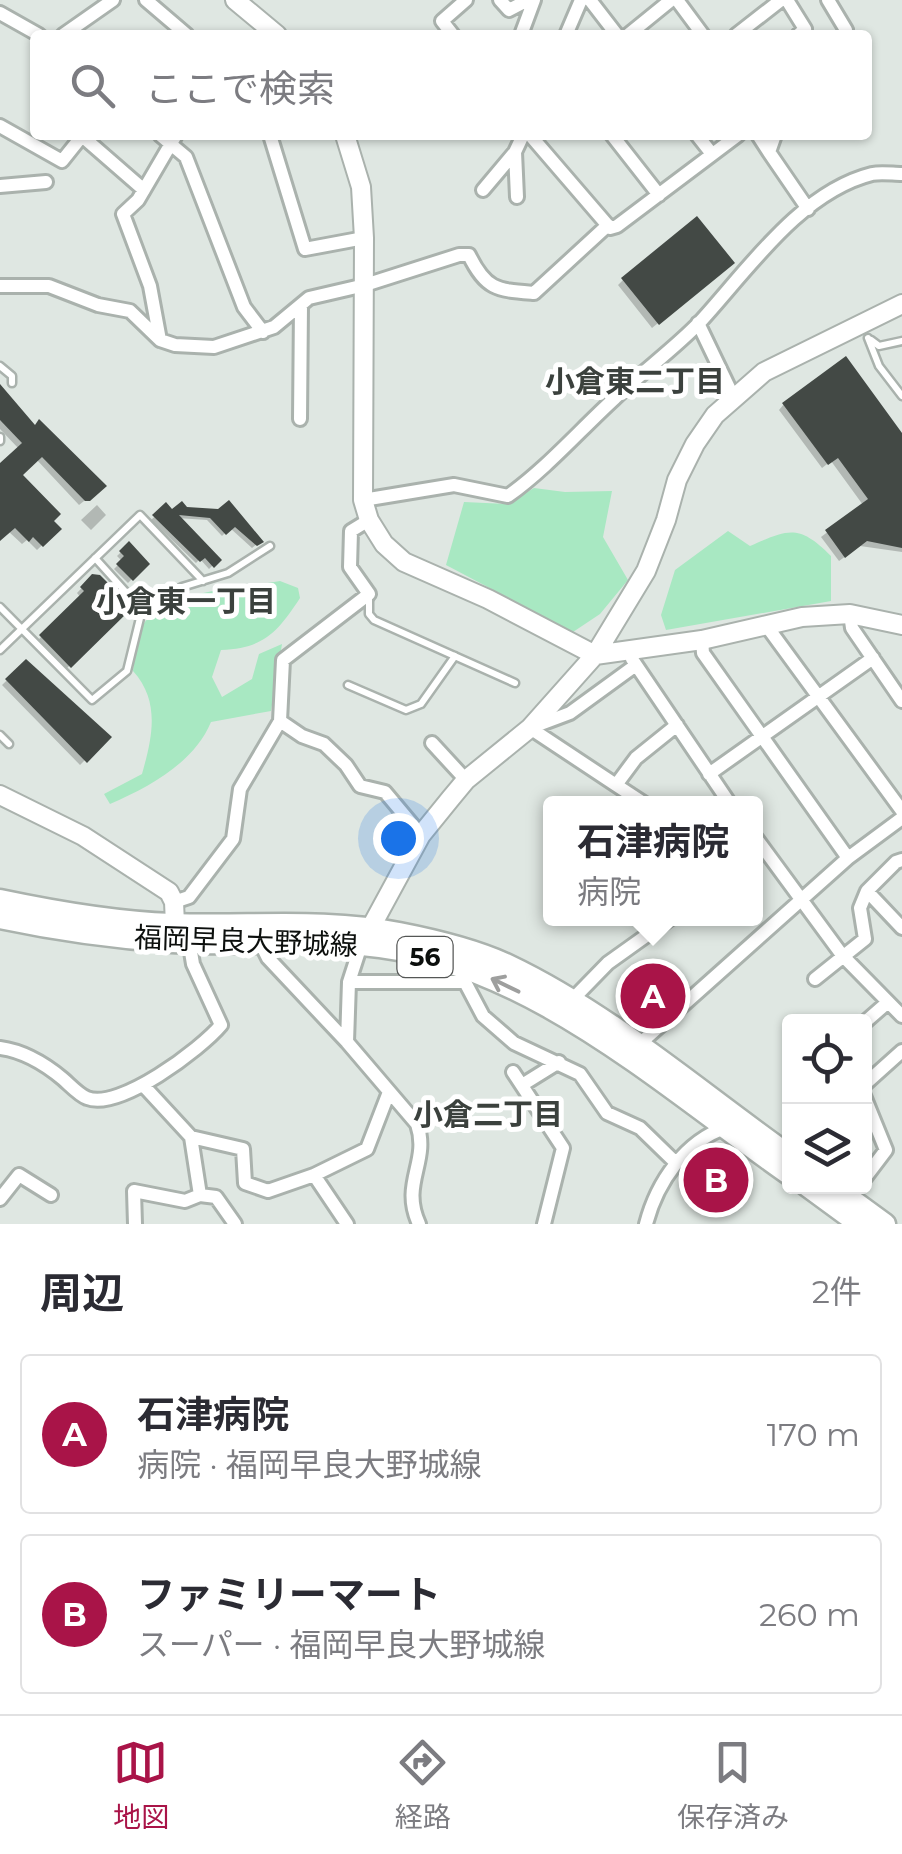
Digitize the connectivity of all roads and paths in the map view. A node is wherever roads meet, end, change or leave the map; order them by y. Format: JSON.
{"nodes":[{"id":1,"x":113,"y":0,"type":"edge"},
{"id":2,"x":146,"y":0,"type":"edge"},
{"id":3,"x":235,"y":0,"type":"edge"},
{"id":4,"x":466,"y":0,"type":"edge"},
{"id":5,"x":500,"y":0,"type":"edge"},
{"id":6,"x":531,"y":0,"type":"edge"},
{"id":7,"x":581,"y":0,"type":"edge"},
{"id":8,"x":590,"y":0,"type":"edge"},
{"id":9,"x":674,"y":0,"type":"edge"},
{"id":10,"x":784,"y":0,"type":"edge"},
{"id":11,"x":828,"y":0,"type":"edge"},
{"id":12,"x":0,"y":14,"type":"edge"},
{"id":13,"x":70,"y":30,"type":"edge"},
{"id":14,"x":181,"y":30,"type":"edge"},
{"id":15,"x":270,"y":30,"type":"edge"},
{"id":16,"x":449,"y":30,"type":"edge"},
{"id":17,"x":522,"y":30,"type":"edge"},
{"id":18,"x":568,"y":30,"type":"edge"},
{"id":19,"x":614,"y":30,"type":"edge"},
{"id":20,"x":635,"y":30,"type":"edge"},
{"id":21,"x":699,"y":30,"type":"edge"},
{"id":22,"x":743,"y":30,"type":"edge"},
{"id":23,"x":805,"y":30,"type":"edge"},
{"id":24,"x":846,"y":30,"type":"edge"},
{"id":25,"x":30,"y":31,"type":"edge"},
{"id":26,"x":0,"y":126,"type":"edge"},
{"id":27,"x":79,"y":140,"type":"edge"},
{"id":28,"x":87,"y":140,"type":"edge"},
{"id":29,"x":168,"y":140,"type":"edge"},
{"id":30,"x":171,"y":140,"type":"edge"},
{"id":31,"x":272,"y":140,"type":"edge"},
{"id":32,"x":347,"y":140,"type":"edge"},
{"id":33,"x":523,"y":140,"type":"edge"},
{"id":34,"x":531,"y":140,"type":"edge"},
{"id":35,"x":616,"y":140,"type":"edge"},
{"id":36,"x":701,"y":140,"type":"edge"},
{"id":37,"x":731,"y":140,"type":"edge"},
{"id":38,"x":762,"y":140,"type":"edge"},
{"id":39,"x":774,"y":140,"type":"edge"},
{"id":40,"x":515,"y":152,"type":"junction"},
{"id":41,"x":770,"y":152,"type":"junction"},
{"id":42,"x":712,"y":154,"type":"junction"},
{"id":43,"x":902,"y":174,"type":"edge"},
{"id":44,"x":46,"y":182,"type":"dead end"},
{"id":45,"x":0,"y":186,"type":"edge"},
{"id":46,"x":144,"y":190,"type":"junction"},
{"id":47,"x":483,"y":190,"type":"dead end"},
{"id":48,"x":659,"y":195,"type":"junction"},
{"id":49,"x":517,"y":196,"type":"dead end"},
{"id":50,"x":808,"y":209,"type":"junction"},
{"id":51,"x":608,"y":225,"type":"junction"},
{"id":52,"x":364,"y":238,"type":"junction"},
{"id":53,"x":0,"y":286,"type":"edge"},
{"id":54,"x":365,"y":286,"type":"junction"},
{"id":55,"x":902,"y":304,"type":"edge"},
{"id":56,"x":301,"y":306,"type":"junction"},
{"id":57,"x":698,"y":323,"type":"junction"},
{"id":58,"x":262,"y":332,"type":"junction"},
{"id":59,"x":865,"y":332,"type":"junction"},
{"id":60,"x":160,"y":340,"type":"junction"},
{"id":61,"x":902,"y":341,"type":"edge"},
{"id":62,"x":0,"y":366,"type":"edge"},
{"id":63,"x":12,"y":384,"type":"dead end"},
{"id":64,"x":733,"y":396,"type":"junction"},
{"id":65,"x":902,"y":396,"type":"edge"},
{"id":66,"x":300,"y":419,"type":"dead end"},
{"id":67,"x":362,"y":500,"type":"junction"},
{"id":68,"x":369,"y":520,"type":"junction"},
{"id":69,"x":270,"y":546,"type":"dead end"},
{"id":70,"x":95,"y":558,"type":"junction"},
{"id":71,"x":203,"y":581,"type":"junction"},
{"id":72,"x":369,"y":594,"type":"junction"},
{"id":73,"x":0,"y":607,"type":"edge"},
{"id":74,"x":142,"y":610,"type":"junction"},
{"id":75,"x":850,"y":614,"type":"junction"},
{"id":76,"x":766,"y":625,"type":"junction"},
{"id":77,"x":902,"y":625,"type":"edge"},
{"id":78,"x":21,"y":630,"type":"junction"},
{"id":79,"x":702,"y":640,"type":"junction"},
{"id":80,"x":0,"y":650,"type":"edge"},
{"id":81,"x":455,"y":656,"type":"junction"},
{"id":82,"x":595,"y":656,"type":"junction"},
{"id":83,"x":873,"y":658,"type":"junction"},
{"id":84,"x":632,"y":659,"type":"junction"},
{"id":85,"x":515,"y":684,"type":"dead end"},
{"id":86,"x":348,"y":685,"type":"dead end"},
{"id":87,"x":818,"y":697,"type":"junction"},
{"id":88,"x":902,"y":701,"type":"edge"},
{"id":89,"x":280,"y":722,"type":"junction"},
{"id":90,"x":676,"y":726,"type":"junction"},
{"id":91,"x":530,"y":728,"type":"junction"},
{"id":92,"x":0,"y":734,"type":"edge"},
{"id":93,"x":761,"y":737,"type":"junction"},
{"id":94,"x":432,"y":743,"type":"dead end"},
{"id":95,"x":9,"y":744,"type":"dead end"},
{"id":96,"x":709,"y":774,"type":"junction"},
{"id":97,"x":466,"y":780,"type":"junction"},
{"id":98,"x":619,"y":787,"type":"junction"},
{"id":99,"x":0,"y":795,"type":"edge"},
{"id":100,"x":615,"y":796,"type":"edge"},
{"id":101,"x":633,"y":796,"type":"edge"},
{"id":102,"x":724,"y":796,"type":"edge"},
{"id":103,"x":902,"y":814,"type":"edge"},
{"id":104,"x":422,"y":836,"type":"junction"},
{"id":105,"x":763,"y":848,"type":"edge"},
{"id":106,"x":848,"y":858,"type":"junction"},
{"id":107,"x":902,"y":860,"type":"edge"},
{"id":108,"x":867,"y":891,"type":"junction"},
{"id":109,"x":0,"y":900,"type":"edge"},
{"id":110,"x":801,"y":900,"type":"junction"},
{"id":111,"x":174,"y":902,"type":"junction"},
{"id":112,"x":0,"y":918,"type":"edge"},
{"id":113,"x":153,"y":923,"type":"junction"},
{"id":114,"x":175,"y":924,"type":"junction"},
{"id":115,"x":227,"y":924,"type":"junction"},
{"id":116,"x":660,"y":926,"type":"edge"},
{"id":117,"x":902,"y":928,"type":"edge"},
{"id":118,"x":365,"y":937,"type":"junction"},
{"id":119,"x":191,"y":942,"type":"junction"},
{"id":120,"x":261,"y":943,"type":"junction"},
{"id":121,"x":842,"y":955,"type":"junction"},
{"id":122,"x":815,"y":979,"type":"dead end"},
{"id":123,"x":349,"y":982,"type":"junction"},
{"id":124,"x":573,"y":1001,"type":"junction"},
{"id":125,"x":888,"y":1002,"type":"junction"},
{"id":126,"x":548,"y":1007,"type":"junction"},
{"id":127,"x":902,"y":1016,"type":"edge"},
{"id":128,"x":872,"y":1017,"type":"edge"},
{"id":129,"x":591,"y":1032,"type":"junction"},
{"id":130,"x":347,"y":1042,"type":"junction"},
{"id":131,"x":638,"y":1046,"type":"junction"},
{"id":132,"x":0,"y":1048,"type":"edge"},
{"id":133,"x":902,"y":1050,"type":"edge"},
{"id":134,"x":616,"y":1051,"type":"junction"},
{"id":135,"x":559,"y":1062,"type":"junction"},
{"id":136,"x":514,"y":1072,"type":"dead end"},
{"id":137,"x":872,"y":1078,"type":"edge"},
{"id":138,"x":657,"y":1081,"type":"junction"},
{"id":139,"x":143,"y":1084,"type":"junction"},
{"id":140,"x":690,"y":1084,"type":"junction"},
{"id":141,"x":522,"y":1086,"type":"junction"},
{"id":142,"x":390,"y":1092,"type":"junction"},
{"id":143,"x":872,"y":1116,"type":"edge"},
{"id":144,"x":722,"y":1128,"type":"junction"},
{"id":145,"x":755,"y":1131,"type":"junction"},
{"id":146,"x":191,"y":1138,"type":"junction"},
{"id":147,"x":782,"y":1150,"type":"edge"},
{"id":148,"x":675,"y":1162,"type":"junction"},
{"id":149,"x":872,"y":1168,"type":"edge"},
{"id":150,"x":782,"y":1169,"type":"edge"},
{"id":151,"x":314,"y":1176,"type":"junction"},
{"id":152,"x":817,"y":1194,"type":"edge"},
{"id":153,"x":850,"y":1194,"type":"edge"},
{"id":154,"x":51,"y":1195,"type":"dead end"},
{"id":155,"x":200,"y":1195,"type":"junction"},
{"id":156,"x":0,"y":1198,"type":"edge"},
{"id":157,"x":135,"y":1224,"type":"edge"},
{"id":158,"x":236,"y":1224,"type":"edge"},
{"id":159,"x":347,"y":1224,"type":"edge"},
{"id":160,"x":419,"y":1224,"type":"edge"},
{"id":161,"x":544,"y":1224,"type":"edge"},
{"id":162,"x":646,"y":1224,"type":"edge"},
{"id":163,"x":859,"y":1224,"type":"edge"},
{"id":164,"x":885,"y":1224,"type":"edge"}],
"edges":[{"from":1,"to":13,"type":"street"},
{"from":2,"to":14,"type":"street"},
{"from":3,"to":15,"type":"street"},
{"from":4,"to":16,"type":"street"},
{"from":5,"to":6,"type":"street"},
{"from":6,"to":17,"type":"street"},
{"from":7,"to":18,"type":"street"},
{"from":8,"to":19,"type":"street"},
{"from":9,"to":20,"type":"street"},
{"from":9,"to":21,"type":"street"},
{"from":10,"to":22,"type":"street"},
{"from":10,"to":23,"type":"street"},
{"from":11,"to":24,"type":"street"},
{"from":12,"to":25,"type":"street"},
{"from":26,"to":27,"type":"street"},
{"from":28,"to":46,"type":"street"},
{"from":29,"to":46,"type":"street"},
{"from":30,"to":58,"type":"street"},
{"from":31,"to":52,"type":"street"},
{"from":32,"to":52,"type":"street"},
{"from":33,"to":40,"type":"street"},
{"from":34,"to":51,"type":"street"},
{"from":35,"to":48,"type":"street"},
{"from":36,"to":42,"type":"street"},
{"from":37,"to":42,"type":"street"},
{"from":38,"to":41,"type":"street"},
{"from":39,"to":41,"type":"street"},
{"from":40,"to":47,"type":"street"},
{"from":40,"to":49,"type":"street"},
{"from":41,"to":50,"type":"street"},
{"from":42,"to":48,"type":"street"},
{"from":43,"to":50,"type":"street"},
{"from":44,"to":45,"type":"street"},
{"from":46,"to":60,"type":"street"},
{"from":48,"to":51,"type":"street"},
{"from":50,"to":57,"type":"street"},
{"from":51,"to":54,"type":"street"},
{"from":52,"to":54,"type":"street"},
{"from":53,"to":60,"type":"street"},
{"from":54,"to":56,"type":"street"},
{"from":54,"to":67,"type":"street"},
{"from":55,"to":59,"type":"street"},
{"from":56,"to":58,"type":"street"},
{"from":56,"to":66,"type":"street"},
{"from":57,"to":64,"type":"street"},
{"from":57,"to":67,"type":"street"},
{"from":58,"to":60,"type":"street"},
{"from":59,"to":61,"type":"lane"},
{"from":59,"to":64,"type":"street"},
{"from":59,"to":65,"type":"lane"},
{"from":62,"to":63,"type":"lane"},
{"from":64,"to":82,"type":"street"},
{"from":67,"to":68,"type":"street"},
{"from":68,"to":72,"type":"street"},
{"from":68,"to":82,"type":"street"},
{"from":69,"to":71,"type":"lane"},
{"from":70,"to":71,"type":"lane"},
{"from":70,"to":74,"type":"lane"},
{"from":70,"to":78,"type":"lane"},
{"from":71,"to":74,"type":"lane"},
{"from":72,"to":81,"type":"lane"},
{"from":72,"to":89,"type":"street"},
{"from":73,"to":78,"type":"lane"},
{"from":74,"to":78,"type":"lane"},
{"from":75,"to":76,"type":"street"},
{"from":75,"to":77,"type":"street"},
{"from":75,"to":83,"type":"street"},
{"from":76,"to":79,"type":"street"},
{"from":76,"to":87,"type":"street"},
{"from":78,"to":80,"type":"lane"},
{"from":79,"to":84,"type":"street"},
{"from":79,"to":93,"type":"street"},
{"from":81,"to":85,"type":"lane"},
{"from":81,"to":86,"type":"lane"},
{"from":82,"to":84,"type":"street"},
{"from":82,"to":91,"type":"street"},
{"from":83,"to":87,"type":"street"},
{"from":83,"to":88,"type":"street"},
{"from":84,"to":90,"type":"street"},
{"from":84,"to":91,"type":"street"},
{"from":87,"to":93,"type":"street"},
{"from":87,"to":103,"type":"street"},
{"from":89,"to":104,"type":"street"},
{"from":89,"to":111,"type":"street"},
{"from":90,"to":96,"type":"street"},
{"from":90,"to":98,"type":"street"},
{"from":91,"to":97,"type":"street"},
{"from":91,"to":98,"type":"street"},
{"from":92,"to":95,"type":"lane"},
{"from":93,"to":96,"type":"street"},
{"from":93,"to":106,"type":"street"},
{"from":94,"to":97,"type":"street"},
{"from":96,"to":102,"type":"street"},
{"from":97,"to":104,"type":"street"},
{"from":98,"to":100,"type":"street"},
{"from":98,"to":101,"type":"street"},
{"from":99,"to":111,"type":"street"},
{"from":103,"to":106,"type":"street"},
{"from":104,"to":118,"type":"street"},
{"from":105,"to":110,"type":"street"},
{"from":106,"to":110,"type":"street"},
{"from":107,"to":108,"type":"street"},
{"from":108,"to":117,"type":"street"},
{"from":108,"to":121,"type":"street"},
{"from":109,"to":113,"type":"main road","name":"福岡早良大野城線","number":"56"},
{"from":110,"to":121,"type":"street"},
{"from":110,"to":131,"type":"street"},
{"from":111,"to":114,"type":"street"},
{"from":112,"to":119,"type":"main road","name":"福岡早良大野城線","number":"56"},
{"from":113,"to":114,"type":"main road","name":"福岡早良大野城線","number":"56"},
{"from":113,"to":119,"type":"street"},
{"from":114,"to":115,"type":"main road","name":"福岡早良大野城線","number":"56"},
{"from":115,"to":118,"type":"main road","name":"福岡早良大野城線","number":"56"},
{"from":115,"to":120,"type":"street"},
{"from":116,"to":124,"type":"street"},
{"from":118,"to":120,"type":"main road","name":"福岡早良大野城線","number":"56"},
{"from":118,"to":123,"type":"street"},
{"from":118,"to":124,"type":"main road","name":"福岡早良大野城線","number":"56"},
{"from":126,"to":118,"type":"main road","name":"福岡早良大野城線","number":"56","one_way":true},
{"from":119,"to":120,"type":"main road","name":"福岡早良大野城線","number":"56"},
{"from":119,"to":139,"type":"street"},
{"from":120,"to":130,"type":"street"},
{"from":121,"to":122,"type":"street"},
{"from":121,"to":125,"type":"street"},
{"from":123,"to":130,"type":"street"},
{"from":123,"to":135,"type":"street"},
{"from":124,"to":126,"type":"street"},
{"from":124,"to":129,"type":"street"},
{"from":124,"to":131,"type":"main road","name":"福岡早良大野城線","number":"56"},
{"from":125,"to":127,"type":"street"},
{"from":125,"to":128,"type":"street"},
{"from":126,"to":129,"type":"main road","name":"福岡早良大野城線","number":"56"},
{"from":129,"to":134,"type":"main road","name":"福岡早良大野城線","number":"56"},
{"from":130,"to":142,"type":"street"},
{"from":131,"to":134,"type":"street"},
{"from":131,"to":138,"type":"street"},
{"from":131,"to":140,"type":"main road","name":"福岡早良大野城線","number":"56"},
{"from":132,"to":139,"type":"street"},
{"from":133,"to":137,"type":"street"},
{"from":134,"to":138,"type":"main road","name":"福岡早良大野城線","number":"56"},
{"from":135,"to":141,"type":"street"},
{"from":135,"to":148,"type":"street"},
{"from":136,"to":141,"type":"street"},
{"from":138,"to":144,"type":"main road","name":"福岡早良大野城線","number":"56"},
{"from":139,"to":146,"type":"street"},
{"from":140,"to":144,"type":"street"},
{"from":140,"to":145,"type":"main road","name":"福岡早良大野城線","number":"56"},
{"from":141,"to":161,"type":"street"},
{"from":142,"to":151,"type":"street"},
{"from":142,"to":160,"type":"street"},
{"from":143,"to":149,"type":"street"},
{"from":144,"to":145,"type":"street"},
{"from":144,"to":148,"type":"street"},
{"from":144,"to":150,"type":"main road","name":"福岡早良大野城線","number":"56"},
{"from":145,"to":147,"type":"main road","name":"福岡早良大野城線","number":"56"},
{"from":146,"to":151,"type":"street"},
{"from":146,"to":155,"type":"street"},
{"from":148,"to":162,"type":"street"},
{"from":151,"to":159,"type":"street"},
{"from":152,"to":163,"type":"main road"},
{"from":153,"to":164,"type":"main road"},
{"from":154,"to":156,"type":"street"},
{"from":155,"to":157,"type":"street"},
{"from":155,"to":158,"type":"street"}]}
